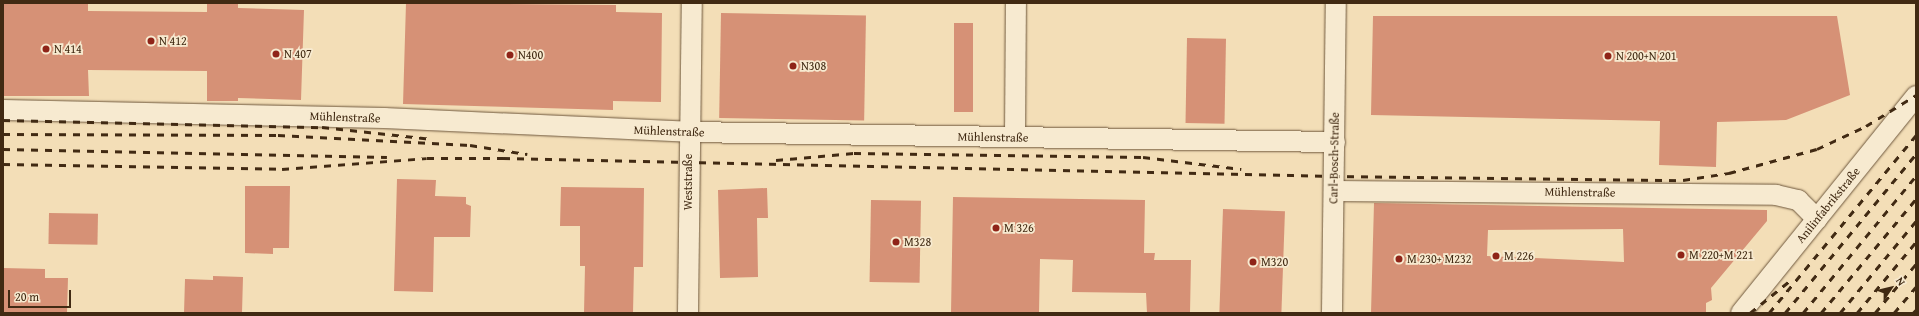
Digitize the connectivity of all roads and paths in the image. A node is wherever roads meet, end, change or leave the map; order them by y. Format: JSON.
{"nodes":[{"id":1,"x":692,"y":3,"type":"edge"},
{"id":2,"x":1016,"y":3,"type":"edge"},
{"id":3,"x":1336,"y":3,"type":"edge"},
{"id":4,"x":1916,"y":96,"type":"edge"},
{"id":5,"x":3,"y":110,"type":"edge"},
{"id":6,"x":689,"y":132,"type":"junction"},
{"id":7,"x":1015,"y":137,"type":"junction"},
{"id":8,"x":1335,"y":142,"type":"junction"},
{"id":9,"x":1334,"y":191,"type":"junction"},
{"id":10,"x":1817,"y":219,"type":"junction"},
{"id":11,"x":688,"y":313,"type":"edge"},
{"id":12,"x":1332,"y":313,"type":"edge"},
{"id":13,"x":1740,"y":313,"type":"edge"}],
"edges":[{"from":1,"to":6,"type":"street","name":"Weststraße"},
{"from":2,"to":7,"type":"street"},
{"from":3,"to":8,"type":"street","name":"Carl-Bosch-Straße"},
{"from":4,"to":10,"type":"street","name":"Anilinfabrikstraße"},
{"from":5,"to":6,"type":"street","name":"Mühlenstraße"},
{"from":6,"to":7,"type":"street","name":"Mühlenstraße"},
{"from":6,"to":11,"type":"street","name":"Weststraße"},
{"from":7,"to":8,"type":"street","name":"Mühlenstraße"},
{"from":8,"to":9,"type":"street","name":"Carl-Bosch-Straße"},
{"from":9,"to":10,"type":"street","name":"Mühlenstraße"},
{"from":9,"to":12,"type":"street","name":"Carl-Bosch-Straße"},
{"from":10,"to":13,"type":"street","name":"Anilinfabrikstraße"}]}
